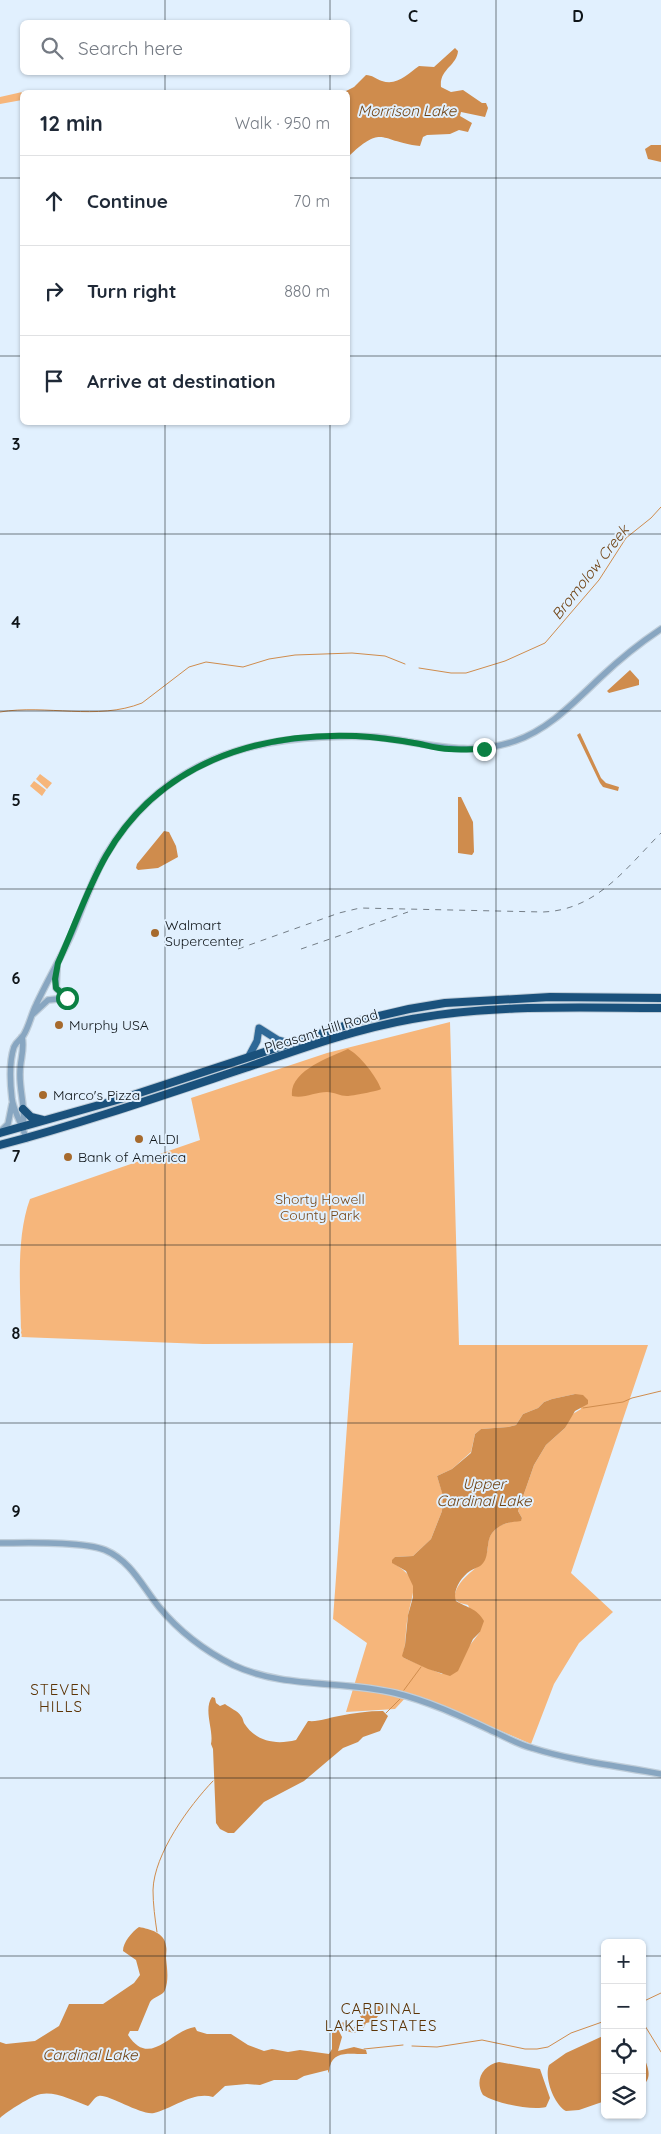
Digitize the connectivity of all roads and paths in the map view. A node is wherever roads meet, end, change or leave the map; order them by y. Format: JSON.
{"nodes":[{"id":1,"x":661,"y":629,"type":"edge"},
{"id":2,"x":58,"y":963,"type":"junction"},
{"id":3,"x":661,"y":998,"type":"edge"},
{"id":4,"x":661,"y":1008,"type":"edge"},
{"id":5,"x":33,"y":1014,"type":"junction"},
{"id":6,"x":22,"y":1037,"type":"junction"},
{"id":7,"x":289,"y":1043,"type":"junction"},
{"id":8,"x":249,"y":1056,"type":"junction"},
{"id":9,"x":12,"y":1102,"type":"junction"},
{"id":10,"x":23,"y":1109,"type":"junction"},
{"id":11,"x":45,"y":1120,"type":"junction"},
{"id":12,"x":23,"y":1126,"type":"junction"},
{"id":13,"x":0,"y":1132,"type":"edge"},
{"id":14,"x":26,"y":1138,"type":"junction"},
{"id":15,"x":0,"y":1145,"type":"edge"},
{"id":16,"x":0,"y":1544,"type":"edge"},
{"id":17,"x":661,"y":1774,"type":"edge"}],
"edges":[{"from":1,"to":2,"type":"street"},
{"from":2,"to":5,"type":"street"},
{"from":2,"to":5,"type":"street"},
{"from":3,"to":7,"type":"highway","name":"Pleasant Hill Road"},
{"from":4,"to":14,"type":"highway","name":"Pleasant Hill Road"},
{"from":5,"to":6,"type":"street"},
{"from":6,"to":9,"type":"street"},
{"from":6,"to":10,"type":"street"},
{"from":7,"to":8,"type":"highway","name":"Pleasant Hill Road"},
{"from":7,"to":8,"type":"main road"},
{"from":8,"to":11,"type":"highway","name":"Pleasant Hill Road"},
{"from":9,"to":12,"type":"street"},
{"from":9,"to":13,"type":"street"},
{"from":10,"to":11,"type":"highway"},
{"from":10,"to":12,"type":"street"},
{"from":11,"to":12,"type":"highway","name":"Pleasant Hill Road"},
{"from":12,"to":13,"type":"highway","name":"Pleasant Hill Road"},
{"from":12,"to":14,"type":"street"},
{"from":14,"to":15,"type":"highway","name":"Pleasant Hill Road"},
{"from":16,"to":17,"type":"street"}]}
